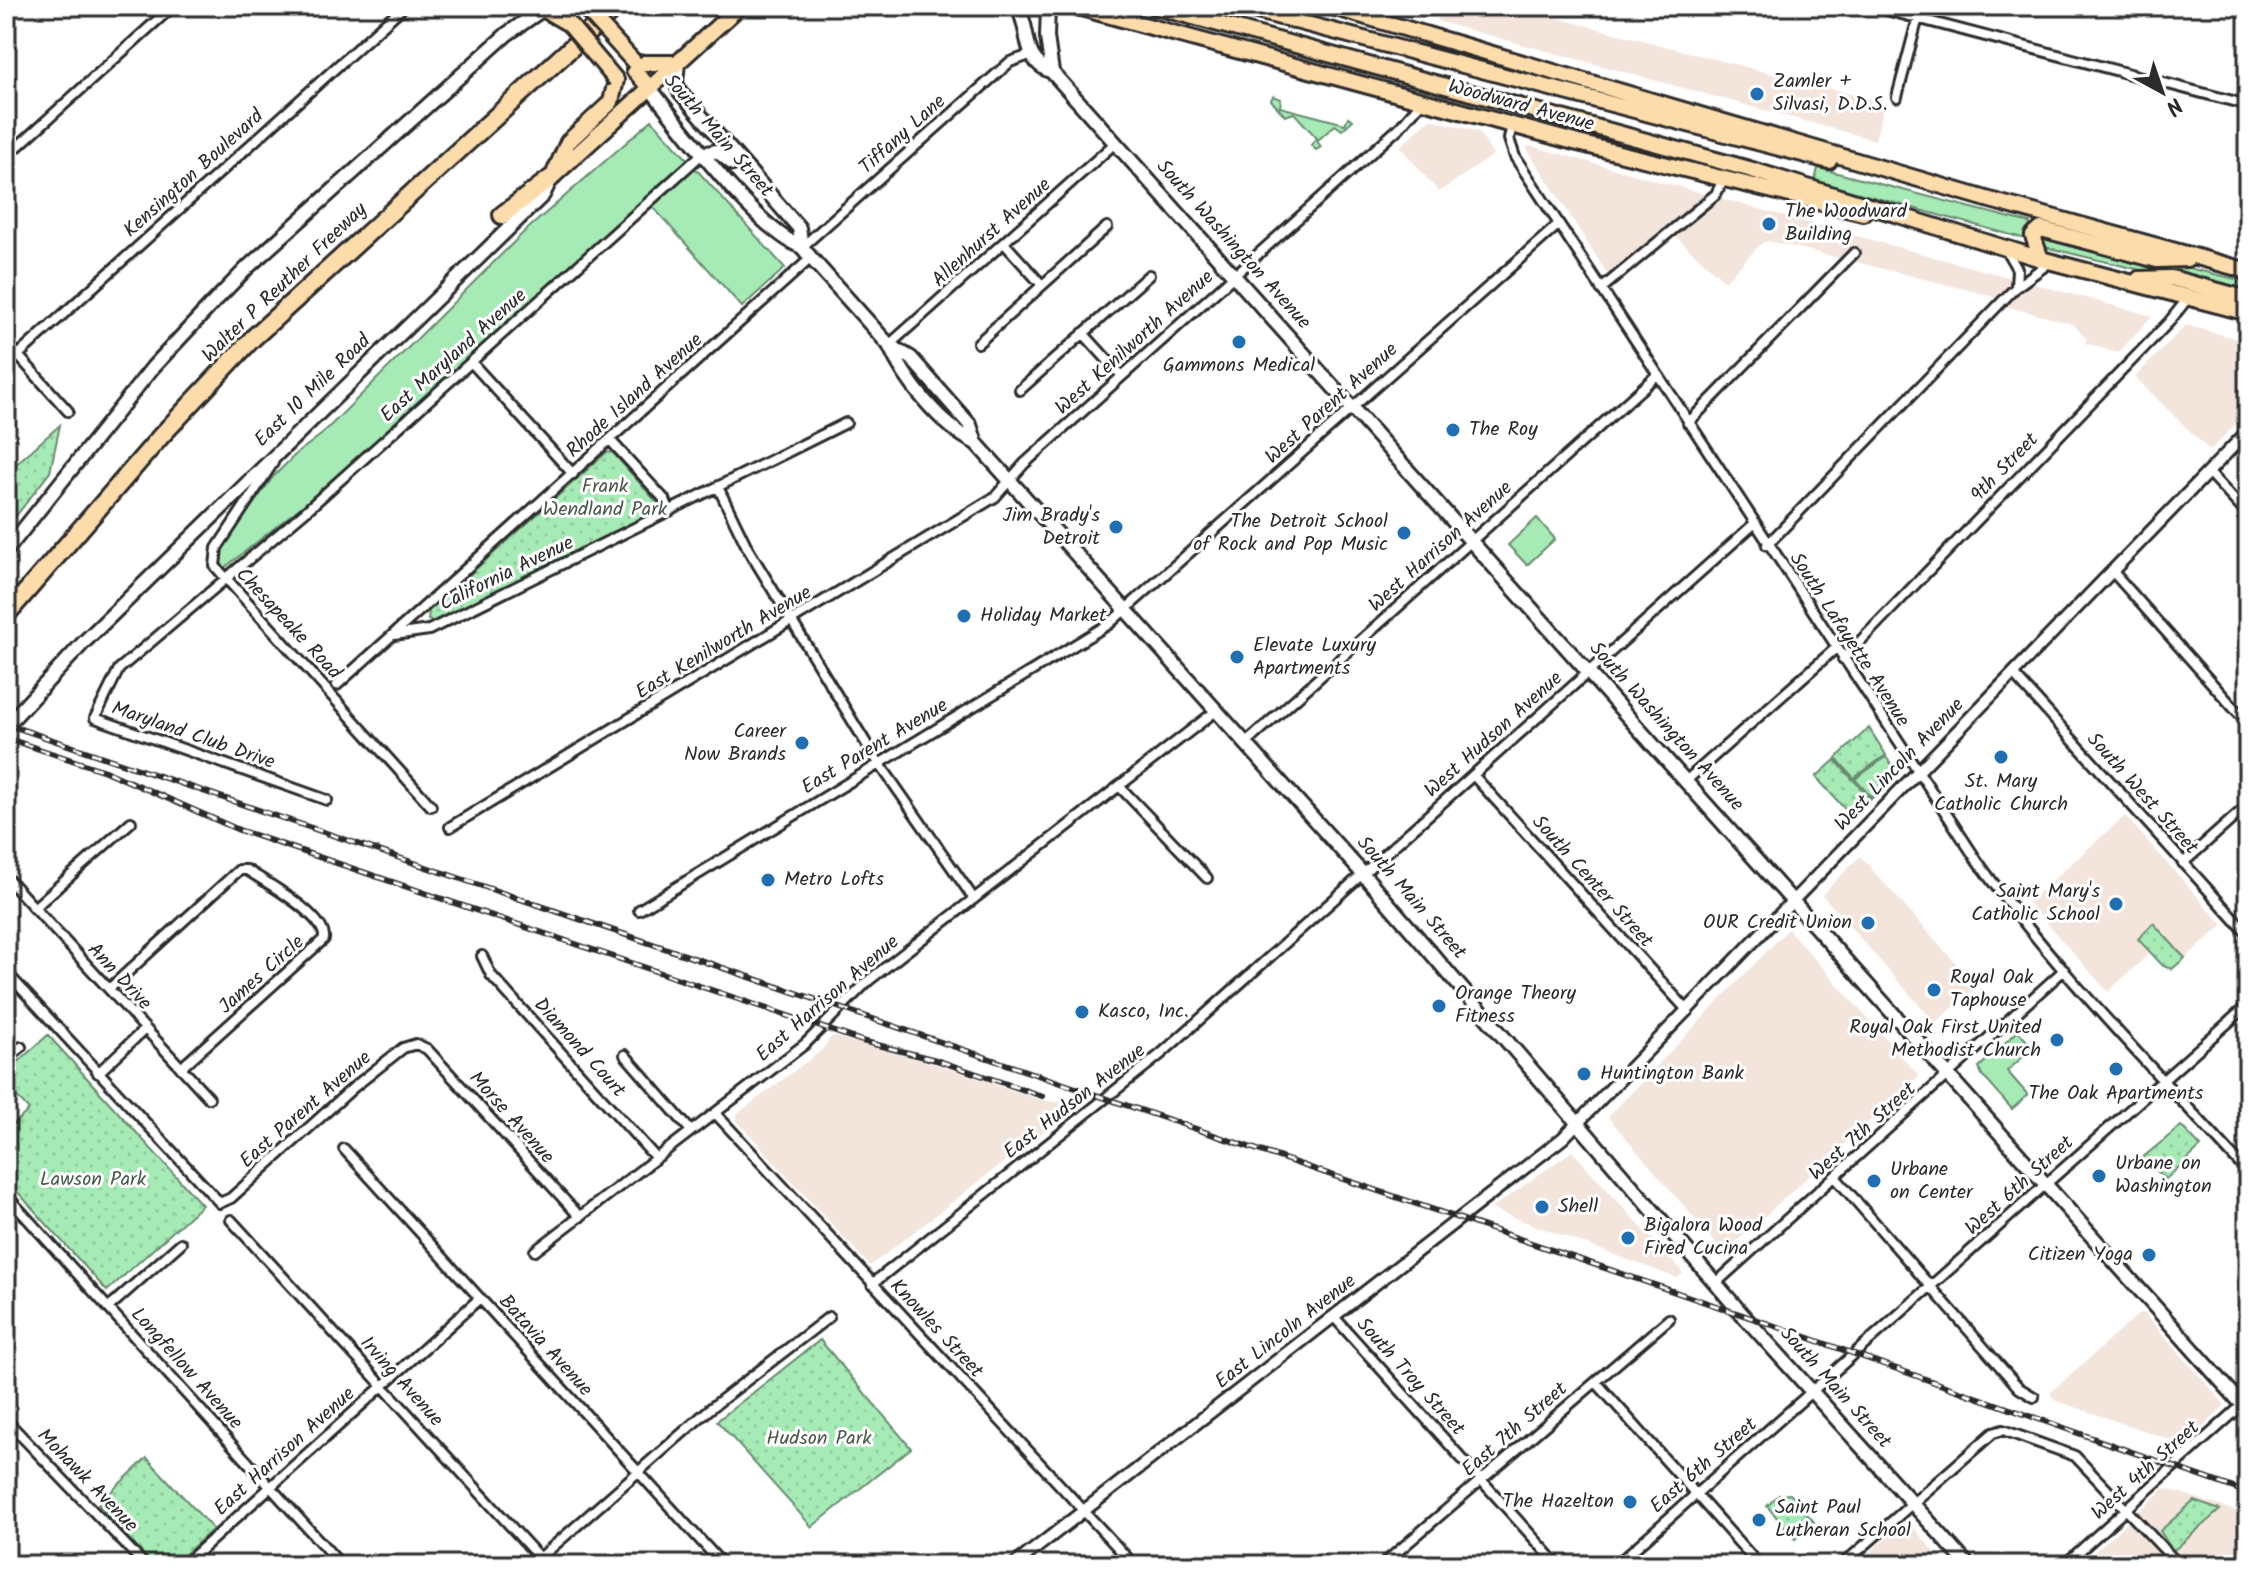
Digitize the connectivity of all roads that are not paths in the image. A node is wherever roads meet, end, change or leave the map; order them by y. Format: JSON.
{"nodes":[{"id":1,"x":173,"y":6,"type":"edge"},
{"id":2,"x":404,"y":6,"type":"edge"},
{"id":3,"x":617,"y":6,"type":"edge"},
{"id":4,"x":740,"y":6,"type":"edge"},
{"id":5,"x":1017,"y":6,"type":"edge"},
{"id":6,"x":1048,"y":6,"type":"edge"},
{"id":7,"x":1074,"y":6,"type":"edge"},
{"id":8,"x":1153,"y":6,"type":"edge"},
{"id":9,"x":1238,"y":6,"type":"edge"},
{"id":10,"x":1329,"y":6,"type":"edge"},
{"id":11,"x":1871,"y":6,"type":"edge"},
{"id":12,"x":1921,"y":6,"type":"edge"},
{"id":13,"x":584,"y":7,"type":"edge"},
{"id":14,"x":545,"y":8,"type":"edge"},
{"id":15,"x":1918,"y":18,"type":"junction"},
{"id":16,"x":1030,"y":55,"type":"junction"},
{"id":17,"x":678,"y":62,"type":"junction"},
{"id":18,"x":635,"y":63,"type":"junction"},
{"id":19,"x":1052,"y":72,"type":"junction"},
{"id":20,"x":649,"y":87,"type":"junction"},
{"id":21,"x":1897,"y":97,"type":"dead end"},
{"id":22,"x":1423,"y":100,"type":"junction"},
{"id":23,"x":2248,"y":105,"type":"edge"},
{"id":24,"x":1512,"y":125,"type":"junction"},
{"id":25,"x":1114,"y":144,"type":"junction"},
{"id":26,"x":702,"y":154,"type":"junction"},
{"id":27,"x":6,"y":157,"type":"edge"},
{"id":28,"x":551,"y":178,"type":"junction"},
{"id":29,"x":1724,"y":178,"type":"junction"},
{"id":30,"x":1977,"y":196,"type":"junction"},
{"id":31,"x":772,"y":197,"type":"junction"},
{"id":32,"x":502,"y":215,"type":"dead end"},
{"id":33,"x":1559,"y":224,"type":"junction"},
{"id":34,"x":1107,"y":227,"type":"dead end"},
{"id":35,"x":1961,"y":235,"type":"junction"},
{"id":36,"x":1004,"y":243,"type":"junction"},
{"id":37,"x":802,"y":247,"type":"junction"},
{"id":38,"x":2005,"y":249,"type":"junction"},
{"id":39,"x":1854,"y":253,"type":"dead end"},
{"id":40,"x":811,"y":258,"type":"junction"},
{"id":41,"x":2204,"y":259,"type":"junction"},
{"id":42,"x":2046,"y":261,"type":"junction"},
{"id":43,"x":2248,"y":271,"type":"edge"},
{"id":44,"x":1149,"y":275,"type":"dead end"},
{"id":45,"x":1234,"y":276,"type":"junction"},
{"id":46,"x":2123,"y":279,"type":"junction"},
{"id":47,"x":1042,"y":285,"type":"junction"},
{"id":48,"x":2016,"y":287,"type":"junction"},
{"id":49,"x":1601,"y":289,"type":"junction"},
{"id":50,"x":2188,"y":298,"type":"junction"},
{"id":51,"x":2248,"y":299,"type":"edge"},
{"id":52,"x":2248,"y":313,"type":"edge"},
{"id":53,"x":1083,"y":333,"type":"junction"},
{"id":54,"x":6,"y":342,"type":"edge"},
{"id":55,"x":978,"y":343,"type":"dead end"},
{"id":56,"x":889,"y":345,"type":"junction"},
{"id":57,"x":18,"y":355,"type":"junction"},
{"id":58,"x":471,"y":362,"type":"junction"},
{"id":59,"x":6,"y":366,"type":"edge"},
{"id":60,"x":1657,"y":375,"type":"junction"},
{"id":61,"x":1122,"y":376,"type":"junction"},
{"id":62,"x":1020,"y":390,"type":"dead end"},
{"id":63,"x":1353,"y":408,"type":"junction"},
{"id":64,"x":68,"y":411,"type":"dead end"},
{"id":65,"x":846,"y":423,"type":"dead end"},
{"id":66,"x":1688,"y":423,"type":"junction"},
{"id":67,"x":2248,"y":431,"type":"edge"},
{"id":68,"x":610,"y":440,"type":"junction"},
{"id":69,"x":283,"y":448,"type":"junction"},
{"id":70,"x":2209,"y":473,"type":"junction"},
{"id":71,"x":573,"y":474,"type":"junction"},
{"id":72,"x":1010,"y":480,"type":"junction"},
{"id":73,"x":718,"y":487,"type":"junction"},
{"id":74,"x":670,"y":511,"type":"junction"},
{"id":75,"x":2248,"y":515,"type":"edge"},
{"id":76,"x":1754,"y":524,"type":"junction"},
{"id":77,"x":1473,"y":541,"type":"junction"},
{"id":78,"x":1767,"y":545,"type":"junction"},
{"id":79,"x":6,"y":551,"type":"edge"},
{"id":80,"x":2113,"y":572,"type":"junction"},
{"id":81,"x":224,"y":579,"type":"junction"},
{"id":82,"x":1126,"y":610,"type":"junction"},
{"id":83,"x":6,"y":615,"type":"edge"},
{"id":84,"x":792,"y":620,"type":"junction"},
{"id":85,"x":394,"y":635,"type":"junction"},
{"id":86,"x":1836,"y":648,"type":"junction"},
{"id":87,"x":1843,"y":659,"type":"junction"},
{"id":88,"x":1589,"y":671,"type":"junction"},
{"id":89,"x":2013,"y":674,"type":"junction"},
{"id":90,"x":337,"y":685,"type":"dead end"},
{"id":91,"x":1217,"y":710,"type":"junction"},
{"id":92,"x":2248,"y":724,"type":"edge"},
{"id":93,"x":6,"y":726,"type":"edge"},
{"id":94,"x":1246,"y":743,"type":"junction"},
{"id":95,"x":879,"y":763,"type":"junction"},
{"id":96,"x":1917,"y":774,"type":"junction"},
{"id":97,"x":1473,"y":775,"type":"junction"},
{"id":98,"x":1687,"y":780,"type":"junction"},
{"id":99,"x":1120,"y":787,"type":"junction"},
{"id":100,"x":327,"y":800,"type":"dead end"},
{"id":101,"x":2248,"y":805,"type":"edge"},
{"id":102,"x":431,"y":806,"type":"dead end"},
{"id":103,"x":131,"y":822,"type":"dead end"},
{"id":104,"x":450,"y":827,"type":"dead end"},
{"id":105,"x":2183,"y":863,"type":"junction"},
{"id":106,"x":1363,"y":874,"type":"junction"},
{"id":107,"x":6,"y":877,"type":"edge"},
{"id":108,"x":1207,"y":878,"type":"dead end"},
{"id":109,"x":974,"y":899,"type":"junction"},
{"id":110,"x":1794,"y":901,"type":"junction"},
{"id":111,"x":34,"y":908,"type":"junction"},
{"id":112,"x":639,"y":910,"type":"dead end"},
{"id":113,"x":2248,"y":934,"type":"edge"},
{"id":114,"x":482,"y":956,"type":"dead end"},
{"id":115,"x":2064,"y":970,"type":"junction"},
{"id":116,"x":6,"y":972,"type":"edge"},
{"id":117,"x":109,"y":989,"type":"junction"},
{"id":118,"x":2248,"y":1005,"type":"edge"},
{"id":119,"x":1688,"y":1011,"type":"junction"},
{"id":120,"x":145,"y":1029,"type":"junction"},
{"id":121,"x":416,"y":1044,"type":"joint"},
{"id":122,"x":21,"y":1047,"type":"dead end"},
{"id":123,"x":625,"y":1055,"type":"dead end"},
{"id":124,"x":6,"y":1060,"type":"edge"},
{"id":125,"x":181,"y":1068,"type":"junction"},
{"id":126,"x":98,"y":1073,"type":"junction"},
{"id":127,"x":1949,"y":1073,"type":"junction"},
{"id":128,"x":2164,"y":1081,"type":"junction"},
{"id":129,"x":209,"y":1098,"type":"dead end"},
{"id":130,"x":715,"y":1113,"type":"junction"},
{"id":131,"x":1577,"y":1124,"type":"junction"},
{"id":132,"x":691,"y":1131,"type":"junction"},
{"id":133,"x":344,"y":1149,"type":"dead end"},
{"id":134,"x":656,"y":1158,"type":"junction"},
{"id":135,"x":2248,"y":1173,"type":"edge"},
{"id":136,"x":1836,"y":1178,"type":"junction"},
{"id":137,"x":2048,"y":1183,"type":"junction"},
{"id":138,"x":6,"y":1195,"type":"edge"},
{"id":139,"x":580,"y":1217,"type":"junction"},
{"id":140,"x":231,"y":1220,"type":"dead end"},
{"id":141,"x":181,"y":1243,"type":"dead end"},
{"id":142,"x":535,"y":1251,"type":"dead end"},
{"id":143,"x":1716,"y":1283,"type":"junction"},
{"id":144,"x":872,"y":1284,"type":"junction"},
{"id":145,"x":1931,"y":1287,"type":"junction"},
{"id":146,"x":480,"y":1298,"type":"junction"},
{"id":147,"x":108,"y":1308,"type":"junction"},
{"id":148,"x":829,"y":1317,"type":"dead end"},
{"id":149,"x":1335,"y":1318,"type":"junction"},
{"id":150,"x":1669,"y":1319,"type":"dead end"},
{"id":151,"x":1596,"y":1382,"type":"junction"},
{"id":152,"x":383,"y":1386,"type":"junction"},
{"id":153,"x":1812,"y":1392,"type":"junction"},
{"id":154,"x":2034,"y":1397,"type":"dead end"},
{"id":155,"x":2246,"y":1405,"type":"edge"},
{"id":156,"x":6,"y":1420,"type":"edge"},
{"id":157,"x":637,"y":1471,"type":"junction"},
{"id":158,"x":1482,"y":1481,"type":"junction"},
{"id":159,"x":271,"y":1487,"type":"junction"},
{"id":160,"x":1696,"y":1494,"type":"junction"},
{"id":161,"x":1913,"y":1504,"type":"junction"},
{"id":162,"x":2127,"y":1510,"type":"junction"},
{"id":163,"x":1083,"y":1512,"type":"junction"},
{"id":164,"x":540,"y":1563,"type":"edge"},
{"id":165,"x":145,"y":1565,"type":"edge"},
{"id":166,"x":184,"y":1565,"type":"edge"},
{"id":167,"x":341,"y":1565,"type":"edge"},
{"id":168,"x":723,"y":1565,"type":"edge"},
{"id":169,"x":1014,"y":1565,"type":"edge"},
{"id":170,"x":1134,"y":1565,"type":"edge"},
{"id":171,"x":1382,"y":1565,"type":"edge"},
{"id":172,"x":1558,"y":1565,"type":"edge"},
{"id":173,"x":1616,"y":1565,"type":"edge"},
{"id":174,"x":1759,"y":1565,"type":"edge"},
{"id":175,"x":1842,"y":1565,"type":"edge"},
{"id":176,"x":1968,"y":1565,"type":"edge"},
{"id":177,"x":2064,"y":1565,"type":"edge"},
{"id":178,"x":2179,"y":1565,"type":"edge"}],
"edges":[{"from":1,"to":27,"type":"street"},
{"from":2,"to":57,"type":"street","name":"Kensington Boulevard"},
{"from":3,"to":83,"type":"highway","name":"Walter P Reuther Freeway"},
{"from":4,"to":17,"type":"main road","name":"East 10 Mile Road"},
{"from":5,"to":16,"type":"main road"},
{"from":6,"to":19,"type":"main road"},
{"from":7,"to":22,"type":"main road","name":"Woodward Avenue"},
{"from":8,"to":35,"type":"main road","name":"Woodward Avenue"},
{"from":9,"to":30,"type":"main road","name":"Woodward Avenue"},
{"from":10,"to":30,"type":"main road","name":"Woodward Avenue"},
{"from":11,"to":15,"type":"street"},
{"from":12,"to":15,"type":"street"},
{"from":13,"to":18,"type":"main road","name":"South Main Street","bridge":true},
{"from":14,"to":28,"type":"main road","bridge":true},
{"from":14,"to":79,"type":"main road"},
{"from":15,"to":21,"type":"street"},
{"from":15,"to":23,"type":"street"},
{"from":16,"to":19,"type":"main road","name":"South Washington Avenue"},
{"from":16,"to":37,"type":"street","name":"Tiffany Lane"},
{"from":17,"to":18,"type":"main road"},
{"from":17,"to":20,"type":"main road","name":"East 10 Mile Road"},
{"from":17,"to":31,"type":"main road","name":"South Main Street"},
{"from":18,"to":20,"type":"main road","name":"South Main Street"},
{"from":19,"to":25,"type":"main road","name":"South Washington Avenue"},
{"from":20,"to":26,"type":"main road","name":"South Main Street"},
{"from":20,"to":28,"type":"main road","name":"East 10 Mile Road"},
{"from":22,"to":24,"type":"main road","name":"Woodward Avenue"},
{"from":22,"to":45,"type":"street","name":"West Kenilworth Avenue"},
{"from":24,"to":29,"type":"main road","name":"Woodward Avenue"},
{"from":24,"to":33,"type":"street","name":"South Lafayette Avenue"},
{"from":25,"to":36,"type":"street","name":"Allenhurst Avenue"},
{"from":25,"to":45,"type":"main road","name":"South Washington Avenue"},
{"from":26,"to":31,"type":"main road"},
{"from":26,"to":37,"type":"main road","name":"South Main Street"},
{"from":26,"to":58,"type":"street","name":"East Maryland Avenue"},
{"from":28,"to":32,"type":"highway"},
{"from":28,"to":69,"type":"main road","name":"East 10 Mile Road"},
{"from":29,"to":35,"type":"main road","name":"Woodward Avenue"},
{"from":29,"to":49,"type":"street"},
{"from":30,"to":41,"type":"main road","name":"Woodward Avenue"},
{"from":31,"to":37,"type":"main road","name":"South Main Street"},
{"from":33,"to":49,"type":"street","name":"South Lafayette Avenue"},
{"from":33,"to":63,"type":"street","name":"West Parent Avenue"},
{"from":34,"to":47,"type":"street"},
{"from":35,"to":38,"type":"main road","name":"Woodward Avenue"},
{"from":36,"to":47,"type":"street"},
{"from":36,"to":56,"type":"street","name":"Allenhurst Avenue"},
{"from":37,"to":40,"type":"main road","name":"South Main Street"},
{"from":38,"to":42,"type":"main road","name":"Woodward Avenue"},
{"from":38,"to":48,"type":"street"},
{"from":39,"to":66,"type":"street"},
{"from":40,"to":56,"type":"main road","name":"South Main Street"},
{"from":40,"to":68,"type":"street","name":"Rhode Island Avenue"},
{"from":41,"to":42,"type":"main road"},
{"from":41,"to":43,"type":"main road","name":"Woodward Avenue"},
{"from":42,"to":46,"type":"main road","name":"Woodward Avenue"},
{"from":42,"to":48,"type":"street"},
{"from":44,"to":53,"type":"street"},
{"from":45,"to":61,"type":"street","name":"West Kenilworth Avenue"},
{"from":45,"to":63,"type":"main road","name":"South Washington Avenue"},
{"from":46,"to":50,"type":"main road"},
{"from":46,"to":51,"type":"main road"},
{"from":47,"to":55,"type":"street"},
{"from":48,"to":78,"type":"street"},
{"from":49,"to":60,"type":"street","name":"South Lafayette Avenue"},
{"from":50,"to":52,"type":"main road"},
{"from":50,"to":87,"type":"street","name":"9th Street"},
{"from":53,"to":61,"type":"street"},
{"from":53,"to":62,"type":"street"},
{"from":54,"to":57,"type":"street"},
{"from":56,"to":72,"type":"main road","name":"South Main Street"},
{"from":57,"to":59,"type":"street","name":"Kensington Boulevard"},
{"from":57,"to":64,"type":"street"},
{"from":58,"to":71,"type":"street"},
{"from":58,"to":81,"type":"street","name":"East Maryland Avenue"},
{"from":60,"to":66,"type":"street","name":"South Lafayette Avenue"},
{"from":60,"to":77,"type":"street","name":"West Harrison Avenue"},
{"from":61,"to":72,"type":"street","name":"West Kenilworth Avenue"},
{"from":63,"to":77,"type":"main road","name":"South Washington Avenue"},
{"from":63,"to":82,"type":"street","name":"West Parent Avenue"},
{"from":65,"to":73,"type":"street","name":"California Avenue"},
{"from":66,"to":76,"type":"street","name":"South Lafayette Avenue"},
{"from":67,"to":70,"type":"street","name":"West Lincoln Avenue"},
{"from":68,"to":71,"type":"street","name":"Rhode Island Avenue"},
{"from":68,"to":74,"type":"street"},
{"from":69,"to":81,"type":"street","name":"Chesapeake Road"},
{"from":69,"to":93,"type":"main road","name":"East 10 Mile Road"},
{"from":70,"to":75,"type":"street"},
{"from":70,"to":80,"type":"street","name":"West Lincoln Avenue"},
{"from":71,"to":85,"type":"street","name":"Rhode Island Avenue"},
{"from":72,"to":82,"type":"main road","name":"South Main Street"},
{"from":72,"to":84,"type":"street","name":"East Kenilworth Avenue"},
{"from":73,"to":74,"type":"street","name":"California Avenue"},
{"from":73,"to":84,"type":"street"},
{"from":74,"to":85,"type":"street","name":"California Avenue"},
{"from":76,"to":78,"type":"street","name":"South Lafayette Avenue"},
{"from":76,"to":88,"type":"street","name":"West Hudson Avenue"},
{"from":77,"to":88,"type":"main road","name":"South Washington Avenue"},
{"from":77,"to":94,"type":"street","name":"West Harrison Avenue"},
{"from":78,"to":86,"type":"street","name":"South Lafayette Avenue"},
{"from":80,"to":89,"type":"street","name":"West Lincoln Avenue"},
{"from":80,"to":92,"type":"street"},
{"from":81,"to":100,"type":"street","name":"Maryland Club Drive"},
{"from":81,"to":102,"type":"street","name":"Chesapeake Road"},
{"from":82,"to":91,"type":"main road","name":"South Main Street"},
{"from":82,"to":95,"type":"street","name":"East Parent Avenue"},
{"from":84,"to":95,"type":"street"},
{"from":84,"to":104,"type":"street","name":"East Kenilworth Avenue"},
{"from":85,"to":90,"type":"street","name":"Rhode Island Avenue"},
{"from":86,"to":87,"type":"street","name":"South Lafayette Avenue"},
{"from":86,"to":98,"type":"street"},
{"from":87,"to":96,"type":"street","name":"South Lafayette Avenue"},
{"from":88,"to":97,"type":"street","name":"West Hudson Avenue"},
{"from":88,"to":98,"type":"main road","name":"South Washington Avenue"},
{"from":89,"to":96,"type":"street","name":"West Lincoln Avenue"},
{"from":89,"to":105,"type":"street","name":"South West Street"},
{"from":91,"to":94,"type":"main road","name":"South Main Street"},
{"from":91,"to":99,"type":"street","name":"East Harrison Avenue"},
{"from":94,"to":106,"type":"main road","name":"South Main Street"},
{"from":95,"to":109,"type":"street"},
{"from":95,"to":112,"type":"street","name":"East Parent Avenue"},
{"from":96,"to":110,"type":"street","name":"West Lincoln Avenue"},
{"from":96,"to":115,"type":"street","name":"South Lafayette Avenue"},
{"from":97,"to":106,"type":"street","name":"West Hudson Avenue"},
{"from":97,"to":119,"type":"street","name":"South Center Street"},
{"from":98,"to":110,"type":"main road","name":"South Washington Avenue"},
{"from":99,"to":108,"type":"street"},
{"from":99,"to":109,"type":"street","name":"East Harrison Avenue"},
{"from":101,"to":105,"type":"street"},
{"from":103,"to":111,"type":"street"},
{"from":105,"to":113,"type":"street","name":"South West Street"},
{"from":106,"to":131,"type":"main road","name":"South Main Street"},
{"from":106,"to":144,"type":"street","name":"East Hudson Avenue"},
{"from":107,"to":111,"type":"street","name":"Ann Drive"},
{"from":109,"to":130,"type":"street","name":"East Harrison Avenue"},
{"from":110,"to":119,"type":"street","name":"West Lincoln Avenue"},
{"from":110,"to":127,"type":"main road","name":"South Washington Avenue"},
{"from":111,"to":117,"type":"street","name":"Ann Drive"},
{"from":114,"to":134,"type":"street","name":"Diamond Court"},
{"from":115,"to":127,"type":"street","name":"West 7th Street"},
{"from":115,"to":128,"type":"street","name":"South Lafayette Avenue"},
{"from":116,"to":126,"type":"street"},
{"from":117,"to":120,"type":"street","name":"Ann Drive"},
{"from":117,"to":125,"type":"street","name":"James Circle"},
{"from":118,"to":128,"type":"street","name":"West 6th Street"},
{"from":119,"to":131,"type":"street","name":"West Lincoln Avenue"},
{"from":120,"to":125,"type":"street","name":"Ann Drive"},
{"from":120,"to":126,"type":"street"},
{"from":121,"to":126,"type":"street","name":"East Parent Avenue"},
{"from":121,"to":139,"type":"street","name":"Morse Avenue"},
{"from":122,"to":124,"type":"street"},
{"from":123,"to":132,"type":"street"},
{"from":125,"to":129,"type":"street","name":"Ann Drive"},
{"from":127,"to":136,"type":"street","name":"West 7th Street"},
{"from":127,"to":137,"type":"main road","name":"South Washington Avenue"},
{"from":128,"to":135,"type":"street","name":"South Lafayette Avenue"},
{"from":128,"to":137,"type":"street","name":"West 6th Street"},
{"from":130,"to":132,"type":"street","name":"East Harrison Avenue"},
{"from":130,"to":144,"type":"street","name":"Knowles Street"},
{"from":131,"to":143,"type":"main road","name":"South Main Street"},
{"from":131,"to":149,"type":"street","name":"East Lincoln Avenue"},
{"from":132,"to":134,"type":"street","name":"East Harrison Avenue"},
{"from":133,"to":146,"type":"street","name":"Batavia Avenue"},
{"from":134,"to":139,"type":"street","name":"East Harrison Avenue"},
{"from":136,"to":143,"type":"street","name":"West 7th Street"},
{"from":136,"to":145,"type":"street"},
{"from":137,"to":145,"type":"street","name":"West 6th Street"},
{"from":137,"to":155,"type":"main road","name":"South Washington Avenue"},
{"from":138,"to":147,"type":"street","name":"Longfellow Avenue"},
{"from":139,"to":142,"type":"street","name":"East Harrison Avenue"},
{"from":140,"to":152,"type":"street","name":"Irving Avenue"},
{"from":141,"to":147,"type":"street"},
{"from":143,"to":153,"type":"main road","name":"South Main Street"},
{"from":144,"to":163,"type":"street","name":"Knowles Street"},
{"from":145,"to":153,"type":"street","name":"West 6th Street"},
{"from":145,"to":154,"type":"street"},
{"from":146,"to":152,"type":"street","name":"East Harrison Avenue"},
{"from":146,"to":157,"type":"street","name":"Batavia Avenue"},
{"from":147,"to":159,"type":"street","name":"Longfellow Avenue"},
{"from":148,"to":157,"type":"street"},
{"from":149,"to":158,"type":"street","name":"South Troy Street"},
{"from":149,"to":163,"type":"street","name":"East Lincoln Avenue"},
{"from":150,"to":151,"type":"street","name":"East 7th Street"},
{"from":151,"to":158,"type":"street","name":"East 7th Street"},
{"from":151,"to":160,"type":"street"},
{"from":152,"to":159,"type":"street","name":"East Harrison Avenue"},
{"from":152,"to":164,"type":"street","name":"Irving Avenue"},
{"from":153,"to":160,"type":"street","name":"East 6th Street"},
{"from":153,"to":161,"type":"main road","name":"South Main Street"},
{"from":155,"to":162,"type":"street","name":"West 4th Street"},
{"from":156,"to":165,"type":"street","name":"Mohawk Avenue"},
{"from":157,"to":164,"type":"street"},
{"from":157,"to":168,"type":"street","name":"Batavia Avenue"},
{"from":158,"to":171,"type":"street","name":"East 7th Street"},
{"from":158,"to":172,"type":"street","name":"South Troy Street"},
{"from":159,"to":166,"type":"street","name":"East Harrison Avenue"},
{"from":159,"to":167,"type":"street","name":"Longfellow Avenue"},
{"from":160,"to":173,"type":"street","name":"East 6th Street"},
{"from":160,"to":174,"type":"street"},
{"from":161,"to":162,"type":"street"},
{"from":161,"to":175,"type":"street"},
{"from":161,"to":176,"type":"main road","name":"South Main Street"},
{"from":162,"to":177,"type":"street","name":"West 4th Street"},
{"from":162,"to":178,"type":"street"},
{"from":163,"to":169,"type":"street","name":"East Lincoln Avenue"},
{"from":163,"to":170,"type":"street","name":"Knowles Street"}]}
